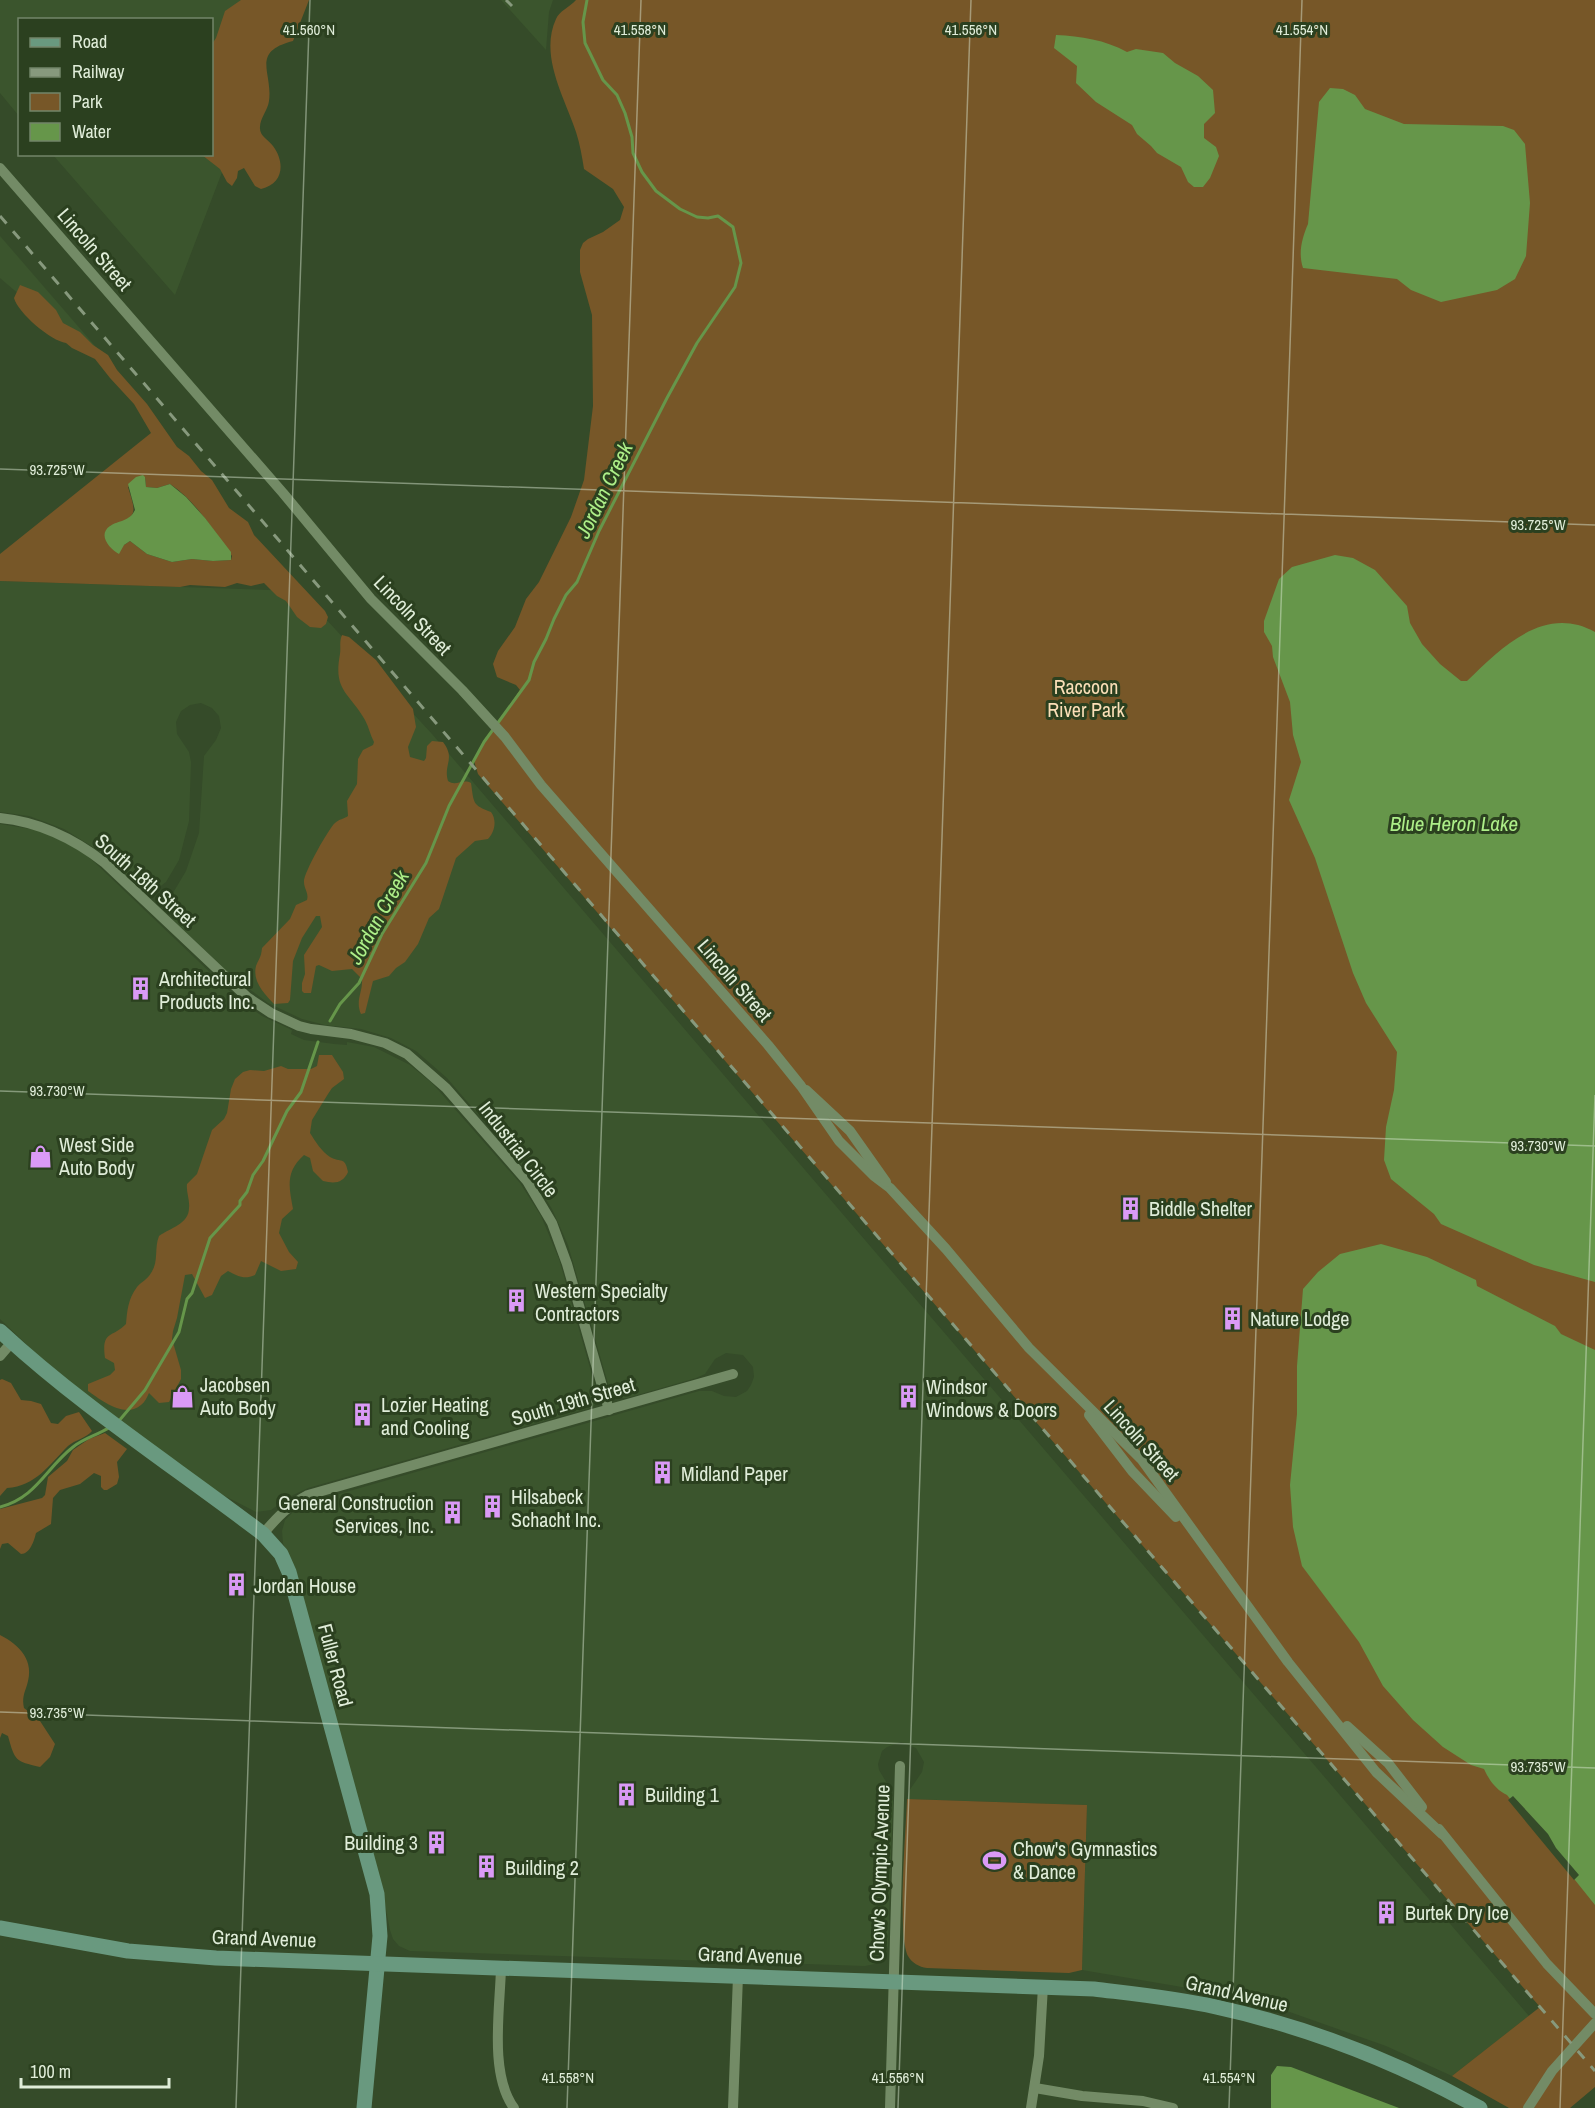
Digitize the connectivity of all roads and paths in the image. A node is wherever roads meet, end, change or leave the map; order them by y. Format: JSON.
{"nodes":[{"id":1,"x":0,"y":168,"type":"edge"},
{"id":2,"x":0,"y":818,"type":"edge"},
{"id":3,"x":446,"y":1088,"type":"joint"},
{"id":4,"x":0,"y":1330,"type":"edge"},
{"id":5,"x":12,"y":1342,"type":"junction"},
{"id":6,"x":0,"y":1356,"type":"edge"},
{"id":7,"x":733,"y":1374,"type":"dead end"},
{"id":8,"x":609,"y":1410,"type":"junction"},
{"id":9,"x":263,"y":1534,"type":"junction"},
{"id":10,"x":900,"y":1766,"type":"dead end"},
{"id":11,"x":0,"y":1928,"type":"edge"},
{"id":12,"x":377,"y":1963,"type":"junction"},
{"id":13,"x":501,"y":1968,"type":"junction"},
{"id":14,"x":738,"y":1976,"type":"junction"},
{"id":15,"x":894,"y":1981,"type":"junction"},
{"id":16,"x":1043,"y":1986,"type":"junction"},
{"id":17,"x":1595,"y":2014,"type":"edge"},
{"id":18,"x":1595,"y":2023,"type":"edge"},
{"id":19,"x":1035,"y":2088,"type":"junction"},
{"id":20,"x":364,"y":2108,"type":"edge"},
{"id":21,"x":514,"y":2108,"type":"edge"},
{"id":22,"x":733,"y":2108,"type":"edge"},
{"id":23,"x":890,"y":2108,"type":"edge"},
{"id":24,"x":1031,"y":2108,"type":"edge"},
{"id":25,"x":1173,"y":2108,"type":"edge"},
{"id":26,"x":1480,"y":2108,"type":"edge"},
{"id":27,"x":1528,"y":2108,"type":"edge"}],
"edges":[{"from":1,"to":17,"type":"street","name":"Lincoln Street"},
{"from":2,"to":3,"type":"street","name":"South 18th Street"},
{"from":3,"to":8,"type":"street","name":"Industrial Circle"},
{"from":4,"to":5,"type":"main road","name":"Fuller Road"},
{"from":5,"to":6,"type":"street"},
{"from":5,"to":9,"type":"main road","name":"Fuller Road"},
{"from":7,"to":8,"type":"street","name":"South 19th Street"},
{"from":8,"to":9,"type":"street","name":"South 19th Street"},
{"from":9,"to":12,"type":"main road","name":"Fuller Road"},
{"from":10,"to":15,"type":"street","name":"Chow's Olympic Avenue"},
{"from":11,"to":12,"type":"main road","name":"Grand Avenue"},
{"from":12,"to":13,"type":"main road","name":"Grand Avenue"},
{"from":12,"to":20,"type":"main road","name":"Fuller Road"},
{"from":13,"to":14,"type":"main road","name":"Grand Avenue"},
{"from":13,"to":21,"type":"street"},
{"from":14,"to":15,"type":"main road","name":"Grand Avenue"},
{"from":14,"to":22,"type":"street"},
{"from":15,"to":16,"type":"main road","name":"Grand Avenue"},
{"from":15,"to":23,"type":"street","name":"Chow's Olympic Avenue"},
{"from":16,"to":19,"type":"street"},
{"from":16,"to":26,"type":"main road","name":"Grand Avenue"},
{"from":18,"to":27,"type":"street"},
{"from":19,"to":24,"type":"street"},
{"from":19,"to":25,"type":"street"}]}
